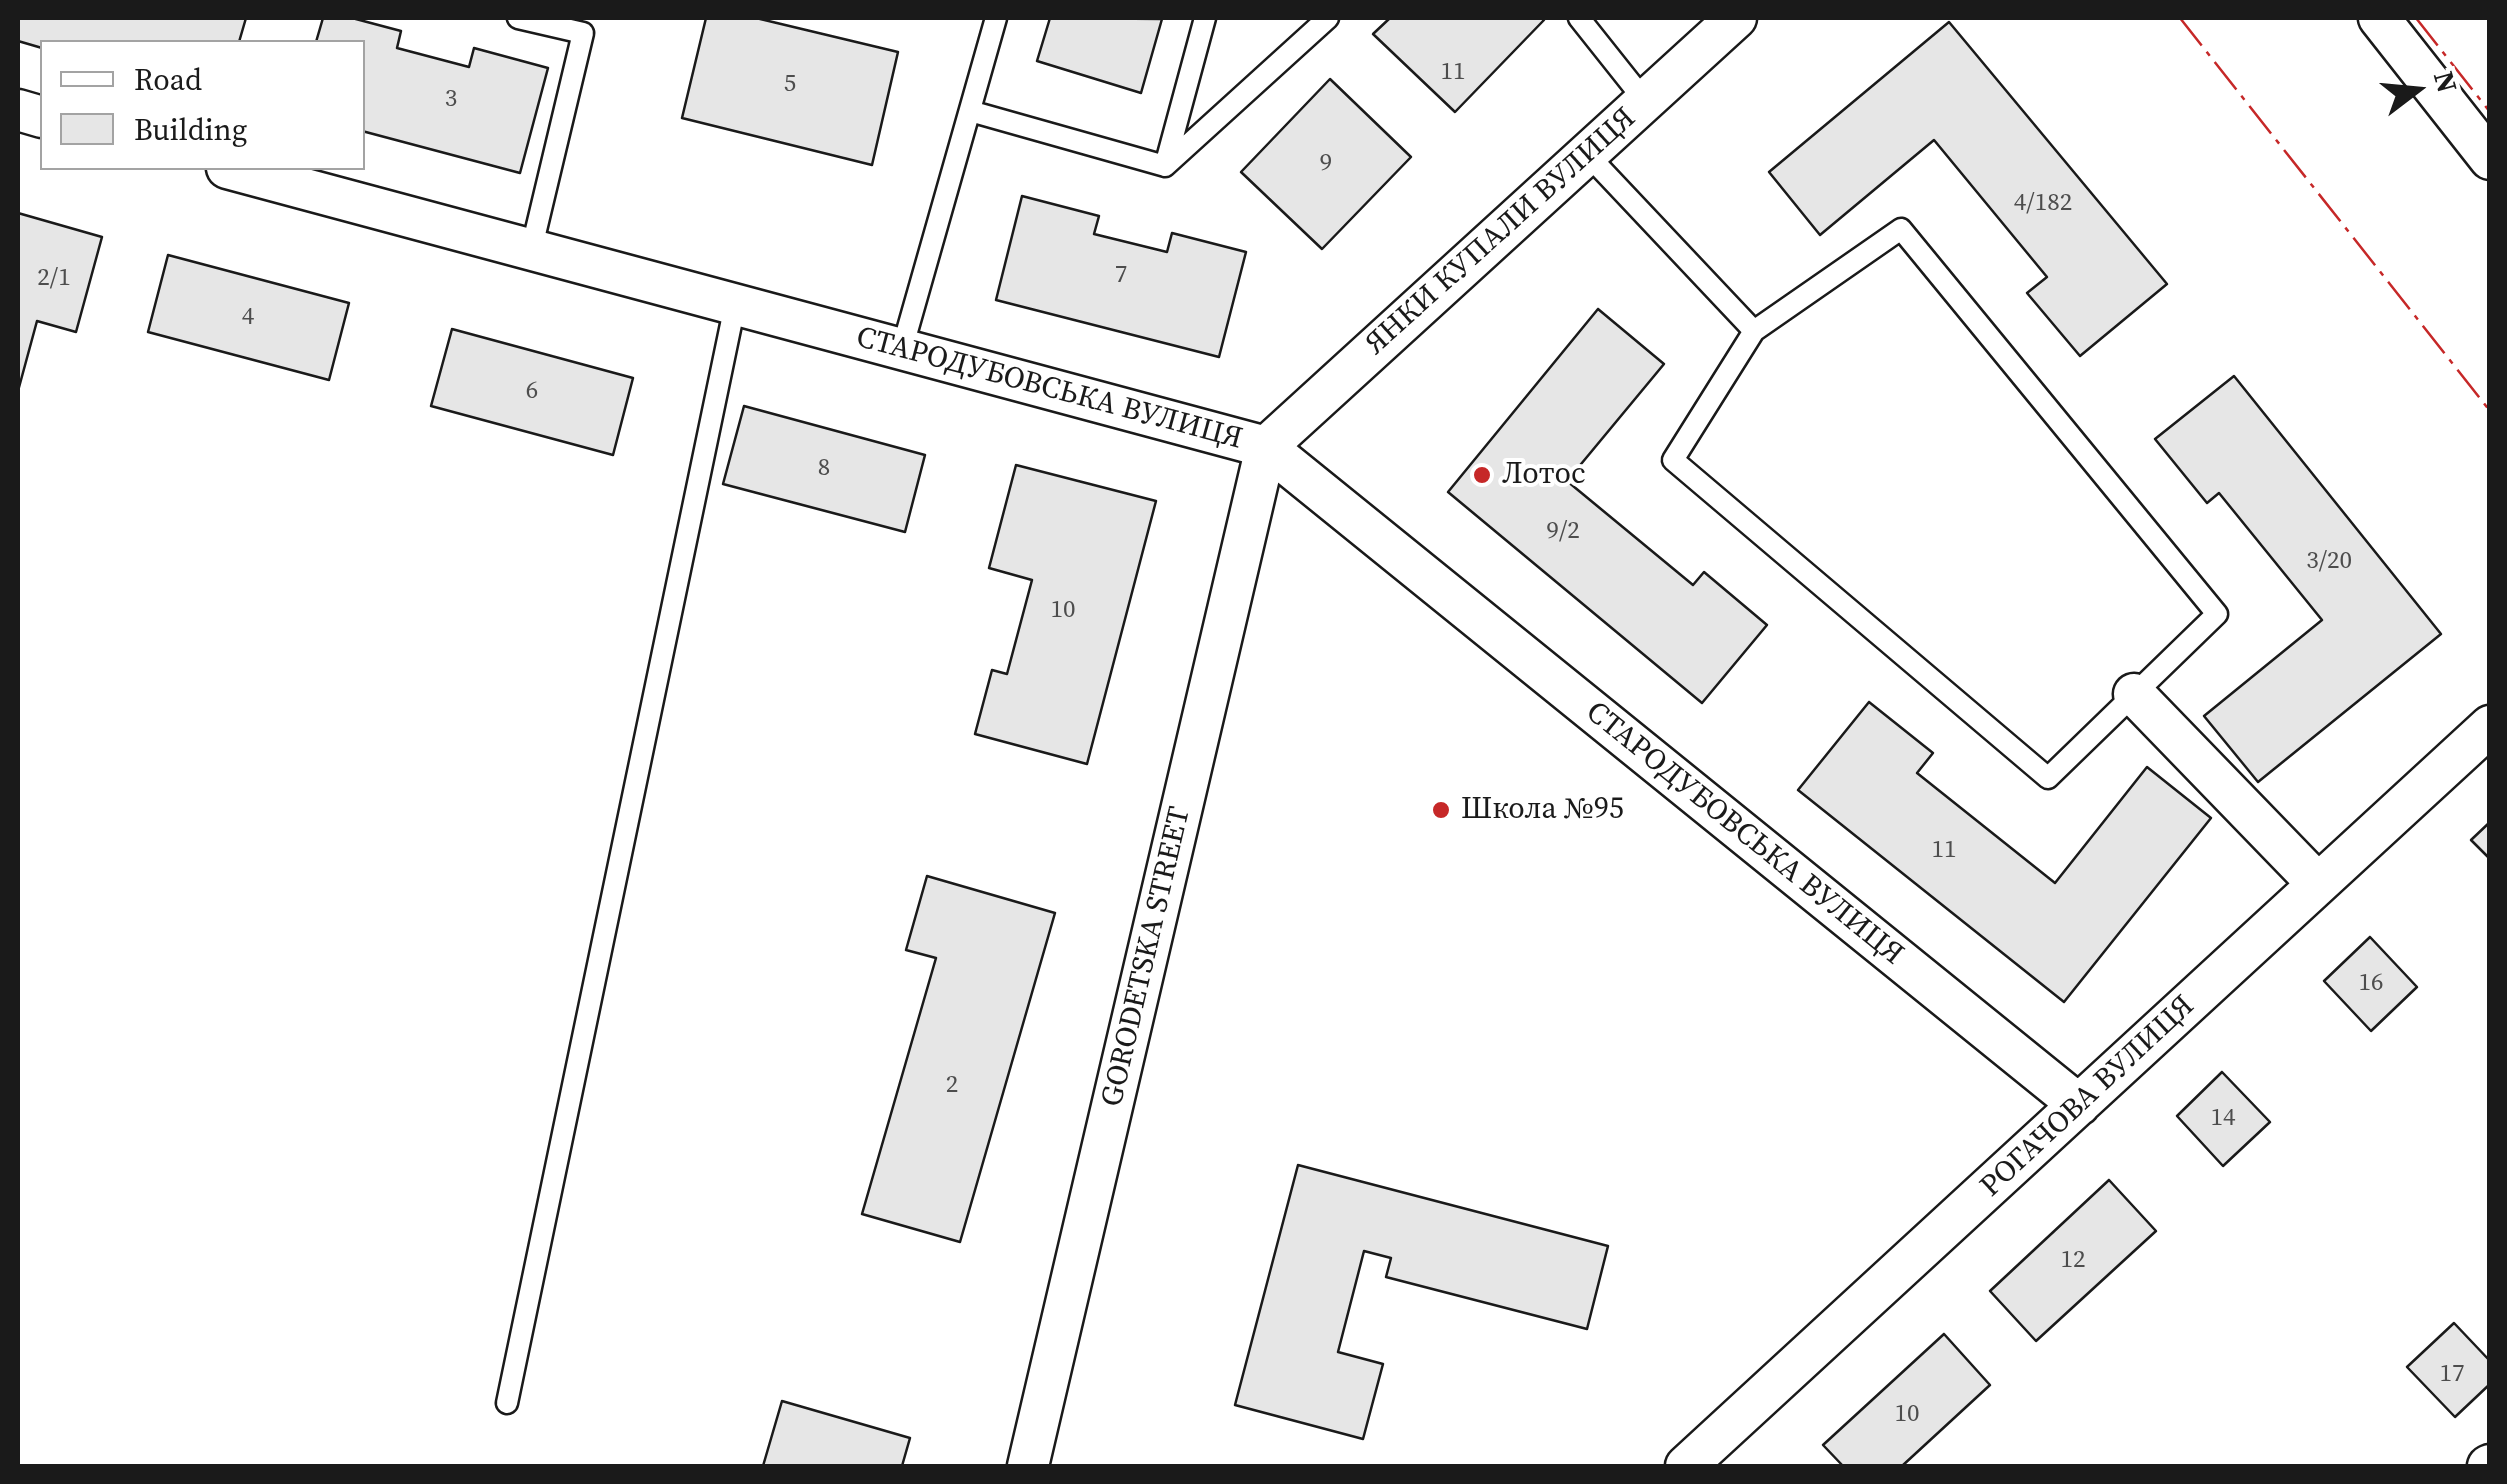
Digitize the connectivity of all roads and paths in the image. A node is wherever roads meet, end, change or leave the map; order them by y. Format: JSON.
{"nodes":[{"id":1,"x":518,"y":18,"type":"edge"},
{"id":2,"x":996,"y":18,"type":"edge"},
{"id":3,"x":1205,"y":18,"type":"edge"},
{"id":4,"x":1328,"y":18,"type":"edge"},
{"id":5,"x":1578,"y":18,"type":"edge"},
{"id":6,"x":1736,"y":18,"type":"edge"},
{"id":7,"x":2379,"y":18,"type":"edge"},
{"id":8,"x":585,"y":25,"type":"edge"},
{"id":9,"x":1644,"y":101,"type":"junction"},
{"id":10,"x":970,"y":111,"type":"junction"},
{"id":11,"x":1587,"y":154,"type":"junction"},
{"id":12,"x":2490,"y":159,"type":"edge"},
{"id":13,"x":1165,"y":166,"type":"junction"},
{"id":14,"x":234,"y":170,"type":"edge"},
{"id":15,"x":531,"y":251,"type":"junction"},
{"id":16,"x":734,"y":305,"type":"junction"},
{"id":17,"x":1754,"y":330,"type":"junction"},
{"id":18,"x":902,"y":349,"type":"junction"},
{"id":19,"x":1266,"y":447,"type":"junction"},
{"id":20,"x":2134,"y":694,"type":"junction"},
{"id":21,"x":2490,"y":726,"type":"edge"},
{"id":22,"x":2318,"y":884,"type":"junction"},
{"id":23,"x":2080,"y":1105,"type":"junction"},
{"id":24,"x":507,"y":1404,"type":"dead end"},
{"id":25,"x":1028,"y":1466,"type":"edge"},
{"id":26,"x":1686,"y":1466,"type":"edge"}],
"edges":[{"from":1,"to":8,"type":"lane"},
{"from":2,"to":10,"type":"lane"},
{"from":3,"to":13,"type":"lane"},
{"from":4,"to":13,"type":"lane"},
{"from":5,"to":9,"type":"lane"},
{"from":6,"to":9,"type":"street","name":"ЯНКИ КУПАЛИ ВУЛИЦЯ"},
{"from":7,"to":12,"type":"street"},
{"from":8,"to":15,"type":"lane"},
{"from":9,"to":11,"type":"street","name":"ЯНКИ КУПАЛИ ВУЛИЦЯ"},
{"from":10,"to":13,"type":"lane"},
{"from":10,"to":18,"type":"lane"},
{"from":11,"to":17,"type":"lane"},
{"from":11,"to":19,"type":"street","name":"ЯНКИ КУПАЛИ ВУЛИЦЯ"},
{"from":14,"to":15,"type":"street","name":"СТАРОДУБОВСЬКА ВУЛИЦЯ"},
{"from":15,"to":16,"type":"street","name":"СТАРОДУБОВСЬКА ВУЛИЦЯ"},
{"from":16,"to":18,"type":"street","name":"СТАРОДУБОВСЬКА ВУЛИЦЯ"},
{"from":16,"to":24,"type":"lane"},
{"from":17,"to":20,"type":"lane"},
{"from":17,"to":20,"type":"lane"},
{"from":18,"to":19,"type":"street","name":"СТАРОДУБОВСЬКА ВУЛИЦЯ"},
{"from":19,"to":23,"type":"street","name":"СТАРОДУБОВСЬКА ВУЛИЦЯ"},
{"from":19,"to":25,"type":"street","name":"GORODETSKA STREET"},
{"from":20,"to":22,"type":"street"},
{"from":21,"to":22,"type":"street","name":"РОГАЧОВА ВУЛИЦЯ"},
{"from":22,"to":23,"type":"street","name":"РОГАЧОВА ВУЛИЦЯ"},
{"from":23,"to":26,"type":"street","name":"РОГАЧОВА ВУЛИЦЯ"}]}
